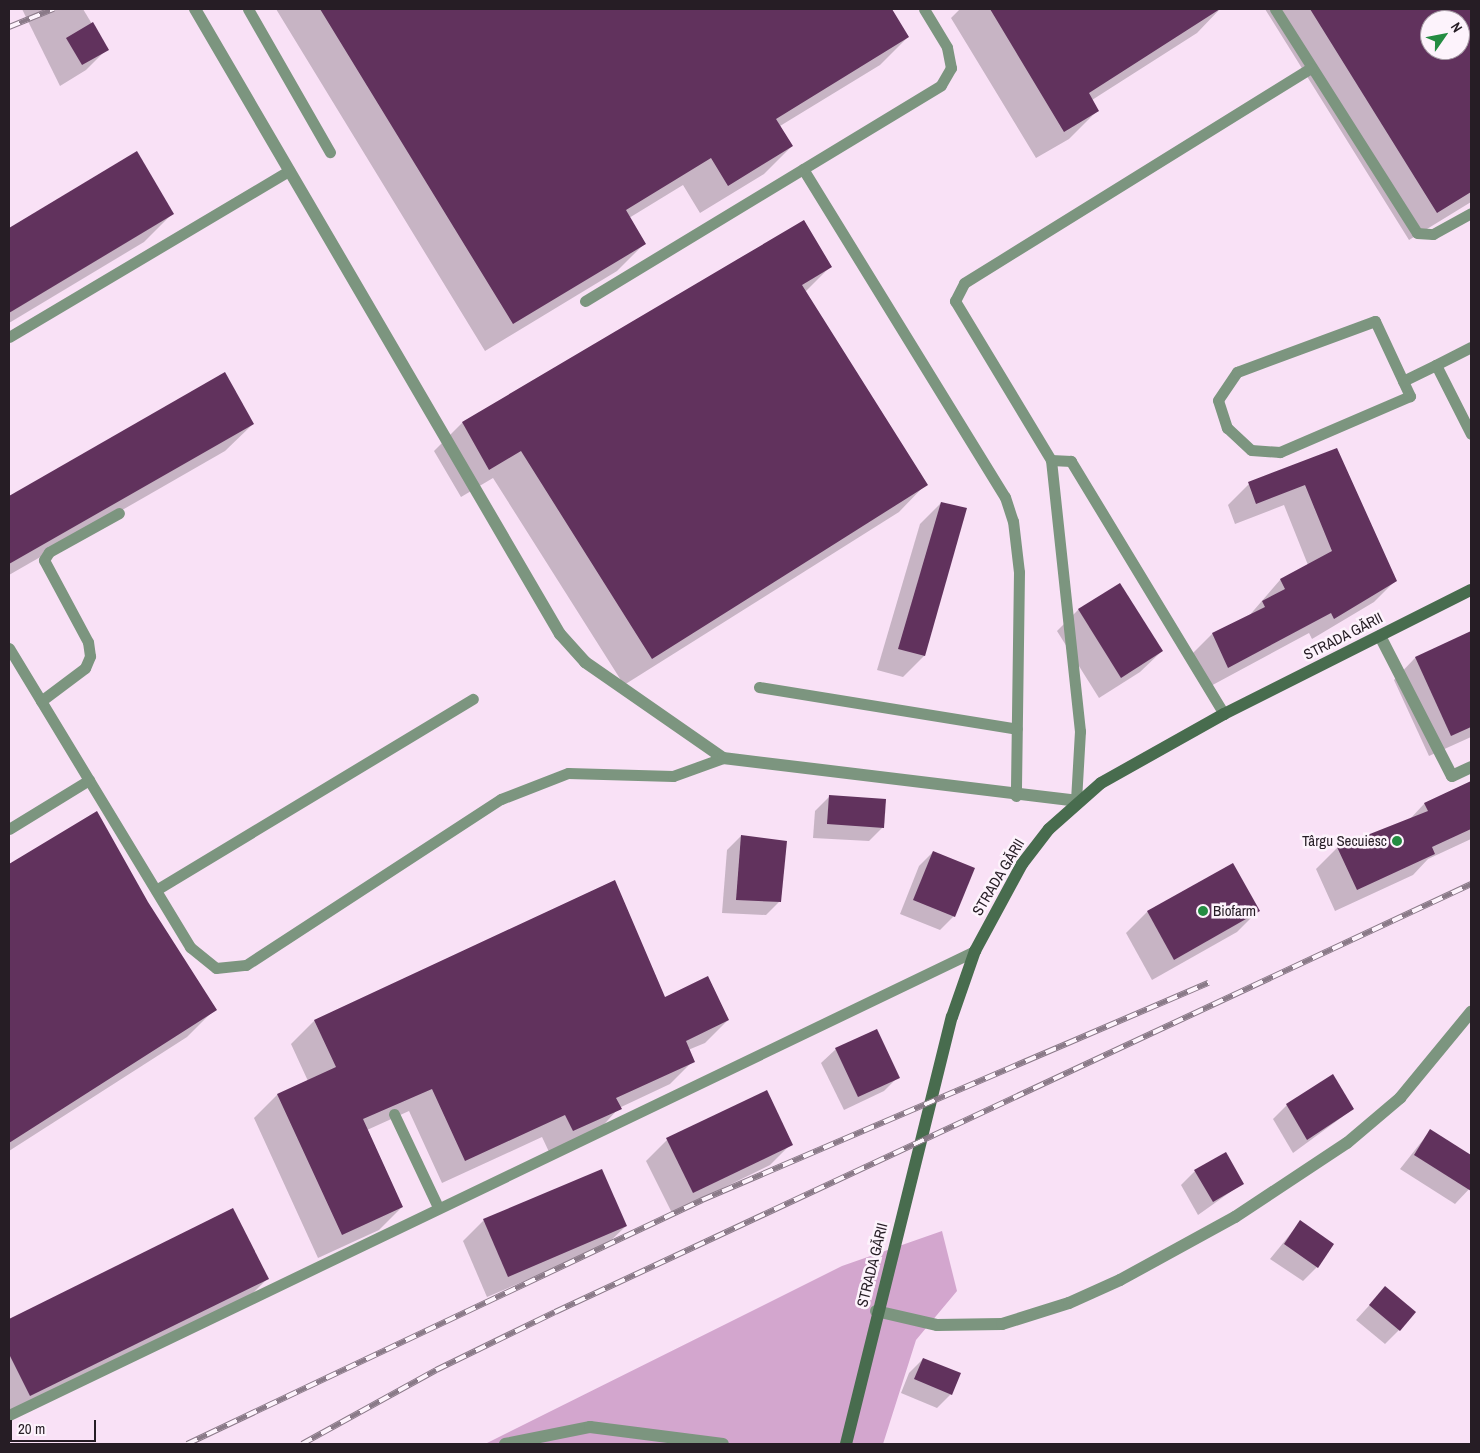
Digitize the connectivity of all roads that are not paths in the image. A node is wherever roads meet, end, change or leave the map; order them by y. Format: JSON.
{"nodes":[{"id":1,"x":195,"y":9,"type":"edge"},
{"id":2,"x":248,"y":9,"type":"edge"},
{"id":3,"x":924,"y":9,"type":"edge"},
{"id":4,"x":1275,"y":9,"type":"edge"},
{"id":5,"x":1311,"y":68,"type":"junction"},
{"id":6,"x":330,"y":152,"type":"dead end"},
{"id":7,"x":803,"y":169,"type":"junction"},
{"id":8,"x":289,"y":171,"type":"junction"},
{"id":9,"x":1471,"y":213,"type":"edge"},
{"id":10,"x":585,"y":301,"type":"dead end"},
{"id":11,"x":9,"y":337,"type":"edge"},
{"id":12,"x":1471,"y":347,"type":"edge"},
{"id":13,"x":1436,"y":365,"type":"junction"},
{"id":14,"x":1402,"y":381,"type":"junction"},
{"id":15,"x":1471,"y":434,"type":"edge"},
{"id":16,"x":1051,"y":460,"type":"junction"},
{"id":17,"x":119,"y":513,"type":"dead end"},
{"id":18,"x":1471,"y":590,"type":"edge"},
{"id":19,"x":1380,"y":636,"type":"junction"},
{"id":20,"x":9,"y":648,"type":"edge"},
{"id":21,"x":759,"y":687,"type":"dead end"},
{"id":22,"x":473,"y":699,"type":"dead end"},
{"id":23,"x":41,"y":701,"type":"junction"},
{"id":24,"x":1224,"y":714,"type":"junction"},
{"id":25,"x":1017,"y":729,"type":"junction"},
{"id":26,"x":723,"y":758,"type":"junction"},
{"id":27,"x":1471,"y":767,"type":"edge"},
{"id":28,"x":89,"y":780,"type":"junction"},
{"id":29,"x":1016,"y":796,"type":"junction"},
{"id":30,"x":1076,"y":801,"type":"junction"},
{"id":31,"x":9,"y":829,"type":"edge"},
{"id":32,"x":156,"y":890,"type":"junction"},
{"id":33,"x":975,"y":951,"type":"junction"},
{"id":34,"x":1471,"y":1012,"type":"edge"},
{"id":35,"x":394,"y":1114,"type":"dead end"},
{"id":36,"x":438,"y":1207,"type":"junction"},
{"id":37,"x":876,"y":1311,"type":"junction"},
{"id":38,"x":9,"y":1415,"type":"edge"},
{"id":39,"x":505,"y":1444,"type":"edge"},
{"id":40,"x":723,"y":1444,"type":"edge"},
{"id":41,"x":846,"y":1444,"type":"edge"}],
"edges":[{"from":1,"to":8,"type":"street"},
{"from":2,"to":6,"type":"lane"},
{"from":3,"to":7,"type":"lane"},
{"from":4,"to":5,"type":"lane"},
{"from":5,"to":9,"type":"lane"},
{"from":5,"to":16,"type":"lane"},
{"from":7,"to":10,"type":"lane"},
{"from":7,"to":25,"type":"lane"},
{"from":8,"to":11,"type":"lane"},
{"from":8,"to":26,"type":"street"},
{"from":12,"to":13,"type":"lane"},
{"from":13,"to":14,"type":"lane"},
{"from":13,"to":15,"type":"lane"},
{"from":14,"to":14,"type":"lane"},
{"from":16,"to":24,"type":"lane"},
{"from":16,"to":30,"type":"lane"},
{"from":17,"to":23,"type":"lane"},
{"from":18,"to":19,"type":"main road","name":"STRADA GĂRII"},
{"from":19,"to":24,"type":"main road","name":"STRADA GĂRII"},
{"from":19,"to":27,"type":"street"},
{"from":20,"to":23,"type":"lane"},
{"from":21,"to":25,"type":"lane"},
{"from":22,"to":32,"type":"lane"},
{"from":23,"to":28,"type":"lane"},
{"from":24,"to":30,"type":"main road","name":"STRADA GĂRII"},
{"from":25,"to":29,"type":"lane"},
{"from":26,"to":29,"type":"street"},
{"from":26,"to":32,"type":"lane"},
{"from":28,"to":31,"type":"lane"},
{"from":28,"to":32,"type":"lane"},
{"from":29,"to":30,"type":"street"},
{"from":30,"to":33,"type":"main road","name":"STRADA GĂRII"},
{"from":33,"to":36,"type":"lane"},
{"from":33,"to":37,"type":"main road","name":"STRADA GĂRII"},
{"from":34,"to":37,"type":"street"},
{"from":35,"to":36,"type":"lane"},
{"from":36,"to":38,"type":"lane"},
{"from":37,"to":41,"type":"main road","name":"STRADA GĂRII"},
{"from":39,"to":40,"type":"street"}]}
